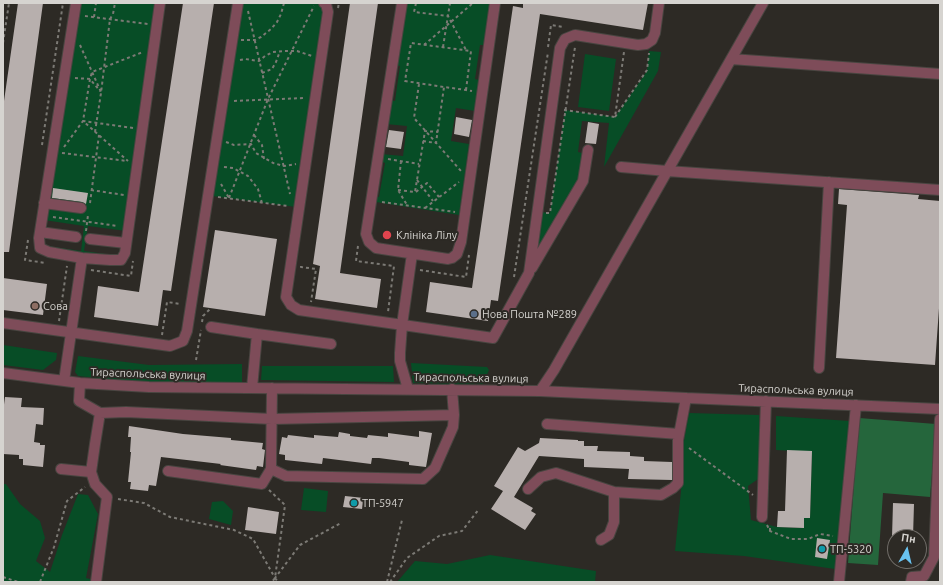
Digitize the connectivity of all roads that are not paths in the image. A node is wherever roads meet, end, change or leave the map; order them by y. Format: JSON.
{"nodes":[{"id":1,"x":76,"y":3,"type":"edge"},
{"id":2,"x":160,"y":3,"type":"edge"},
{"id":3,"x":324,"y":3,"type":"edge"},
{"id":4,"x":402,"y":3,"type":"edge"},
{"id":5,"x":495,"y":3,"type":"edge"},
{"id":6,"x":660,"y":3,"type":"edge"},
{"id":7,"x":763,"y":3,"type":"edge"},
{"id":8,"x":243,"y":5,"type":"edge"},
{"id":9,"x":731,"y":59,"type":"junction"},
{"id":10,"x":940,"y":74,"type":"edge"},
{"id":11,"x":588,"y":150,"type":"dead end"},
{"id":12,"x":621,"y":166,"type":"dead end"},
{"id":13,"x":667,"y":171,"type":"junction"},
{"id":14,"x":829,"y":182,"type":"junction"},
{"id":15,"x":940,"y":190,"type":"edge"},
{"id":16,"x":44,"y":203,"type":"junction"},
{"id":17,"x":81,"y":208,"type":"dead end"},
{"id":18,"x":40,"y":232,"type":"junction"},
{"id":19,"x":126,"y":243,"type":"junction"},
{"id":20,"x":412,"y":254,"type":"junction"},
{"id":21,"x":82,"y":258,"type":"junction"},
{"id":22,"x":529,"y":273,"type":"junction"},
{"id":23,"x":3,"y":323,"type":"edge"},
{"id":24,"x":402,"y":326,"type":"junction"},
{"id":25,"x":211,"y":327,"type":"dead end"},
{"id":26,"x":71,"y":332,"type":"junction"},
{"id":27,"x":257,"y":334,"type":"junction"},
{"id":28,"x":331,"y":344,"type":"dead end"},
{"id":29,"x":819,"y":368,"type":"dead end"},
{"id":30,"x":3,"y":373,"type":"edge"},
{"id":31,"x":64,"y":381,"type":"junction"},
{"id":32,"x":80,"y":383,"type":"junction"},
{"id":33,"x":252,"y":388,"type":"junction"},
{"id":34,"x":272,"y":388,"type":"junction"},
{"id":35,"x":408,"y":389,"type":"junction"},
{"id":36,"x":452,"y":389,"type":"junction"},
{"id":37,"x":540,"y":391,"type":"junction"},
{"id":38,"x":686,"y":398,"type":"junction"},
{"id":39,"x":766,"y":401,"type":"junction"},
{"id":40,"x":856,"y":405,"type":"junction"},
{"id":41,"x":940,"y":409,"type":"edge"},
{"id":42,"x":100,"y":413,"type":"junction"},
{"id":43,"x":454,"y":416,"type":"junction"},
{"id":44,"x":272,"y":419,"type":"junction"},
{"id":45,"x":940,"y":420,"type":"edge"},
{"id":46,"x":547,"y":424,"type":"dead end"},
{"id":47,"x":679,"y":437,"type":"junction"},
{"id":48,"x":61,"y":469,"type":"dead end"},
{"id":49,"x":271,"y":469,"type":"junction"},
{"id":50,"x":168,"y":471,"type":"dead end"},
{"id":51,"x":91,"y":472,"type":"junction"},
{"id":52,"x":528,"y":489,"type":"dead end"},
{"id":53,"x":614,"y":492,"type":"junction"},
{"id":54,"x":762,"y":517,"type":"road end"},
{"id":55,"x":601,"y":540,"type":"dead end"},
{"id":56,"x":937,"y":553,"type":"edge"},
{"id":57,"x":96,"y":582,"type":"edge"},
{"id":58,"x":840,"y":582,"type":"edge"},
{"id":59,"x":912,"y":582,"type":"edge"}],
"edges":[{"from":1,"to":16,"type":"street"},
{"from":2,"to":19,"type":"street"},
{"from":3,"to":24,"type":"street"},
{"from":4,"to":20,"type":"street"},
{"from":5,"to":20,"type":"street"},
{"from":6,"to":22,"type":"street"},
{"from":7,"to":9,"type":"street"},
{"from":8,"to":26,"type":"street"},
{"from":9,"to":10,"type":"street"},
{"from":9,"to":13,"type":"street"},
{"from":11,"to":22,"type":"street"},
{"from":12,"to":13,"type":"street"},
{"from":13,"to":14,"type":"street"},
{"from":13,"to":37,"type":"street"},
{"from":14,"to":15,"type":"street"},
{"from":14,"to":29,"type":"street"},
{"from":16,"to":17,"type":"street"},
{"from":16,"to":18,"type":"street"},
{"from":18,"to":19,"type":"street"},
{"from":18,"to":21,"type":"street"},
{"from":19,"to":21,"type":"street"},
{"from":20,"to":24,"type":"street"},
{"from":21,"to":26,"type":"street"},
{"from":22,"to":24,"type":"street"},
{"from":23,"to":26,"type":"street"},
{"from":24,"to":35,"type":"street"},
{"from":25,"to":27,"type":"street"},
{"from":26,"to":31,"type":"street"},
{"from":27,"to":28,"type":"street"},
{"from":27,"to":33,"type":"street"},
{"from":30,"to":31,"type":"street","name":"Тираспольська вулиця"},
{"from":31,"to":32,"type":"street","name":"Тираспольська вулиця"},
{"from":32,"to":33,"type":"street","name":"Тираспольська вулиця"},
{"from":32,"to":42,"type":"street"},
{"from":33,"to":34,"type":"street","name":"Тираспольська вулиця"},
{"from":34,"to":35,"type":"street","name":"Тираспольська вулиця"},
{"from":34,"to":44,"type":"street"},
{"from":35,"to":36,"type":"street","name":"Тираспольська вулиця"},
{"from":36,"to":37,"type":"street","name":"Тираспольська вулиця"},
{"from":36,"to":43,"type":"street"},
{"from":37,"to":38,"type":"street","name":"Тираспольська вулиця"},
{"from":38,"to":39,"type":"street","name":"Тираспольська вулиця"},
{"from":38,"to":47,"type":"street"},
{"from":39,"to":40,"type":"street","name":"Тираспольська вулиця"},
{"from":39,"to":54,"type":"street"},
{"from":40,"to":41,"type":"street","name":"Тираспольська вулиця"},
{"from":40,"to":58,"type":"street"},
{"from":42,"to":44,"type":"street"},
{"from":42,"to":51,"type":"street"},
{"from":43,"to":44,"type":"street"},
{"from":43,"to":49,"type":"street"},
{"from":44,"to":49,"type":"street"},
{"from":45,"to":56,"type":"street"},
{"from":46,"to":47,"type":"street"},
{"from":47,"to":53,"type":"street"},
{"from":48,"to":51,"type":"street"},
{"from":49,"to":50,"type":"street"},
{"from":51,"to":57,"type":"street"},
{"from":52,"to":53,"type":"street"},
{"from":53,"to":55,"type":"street"},
{"from":56,"to":59,"type":"street"}]}
